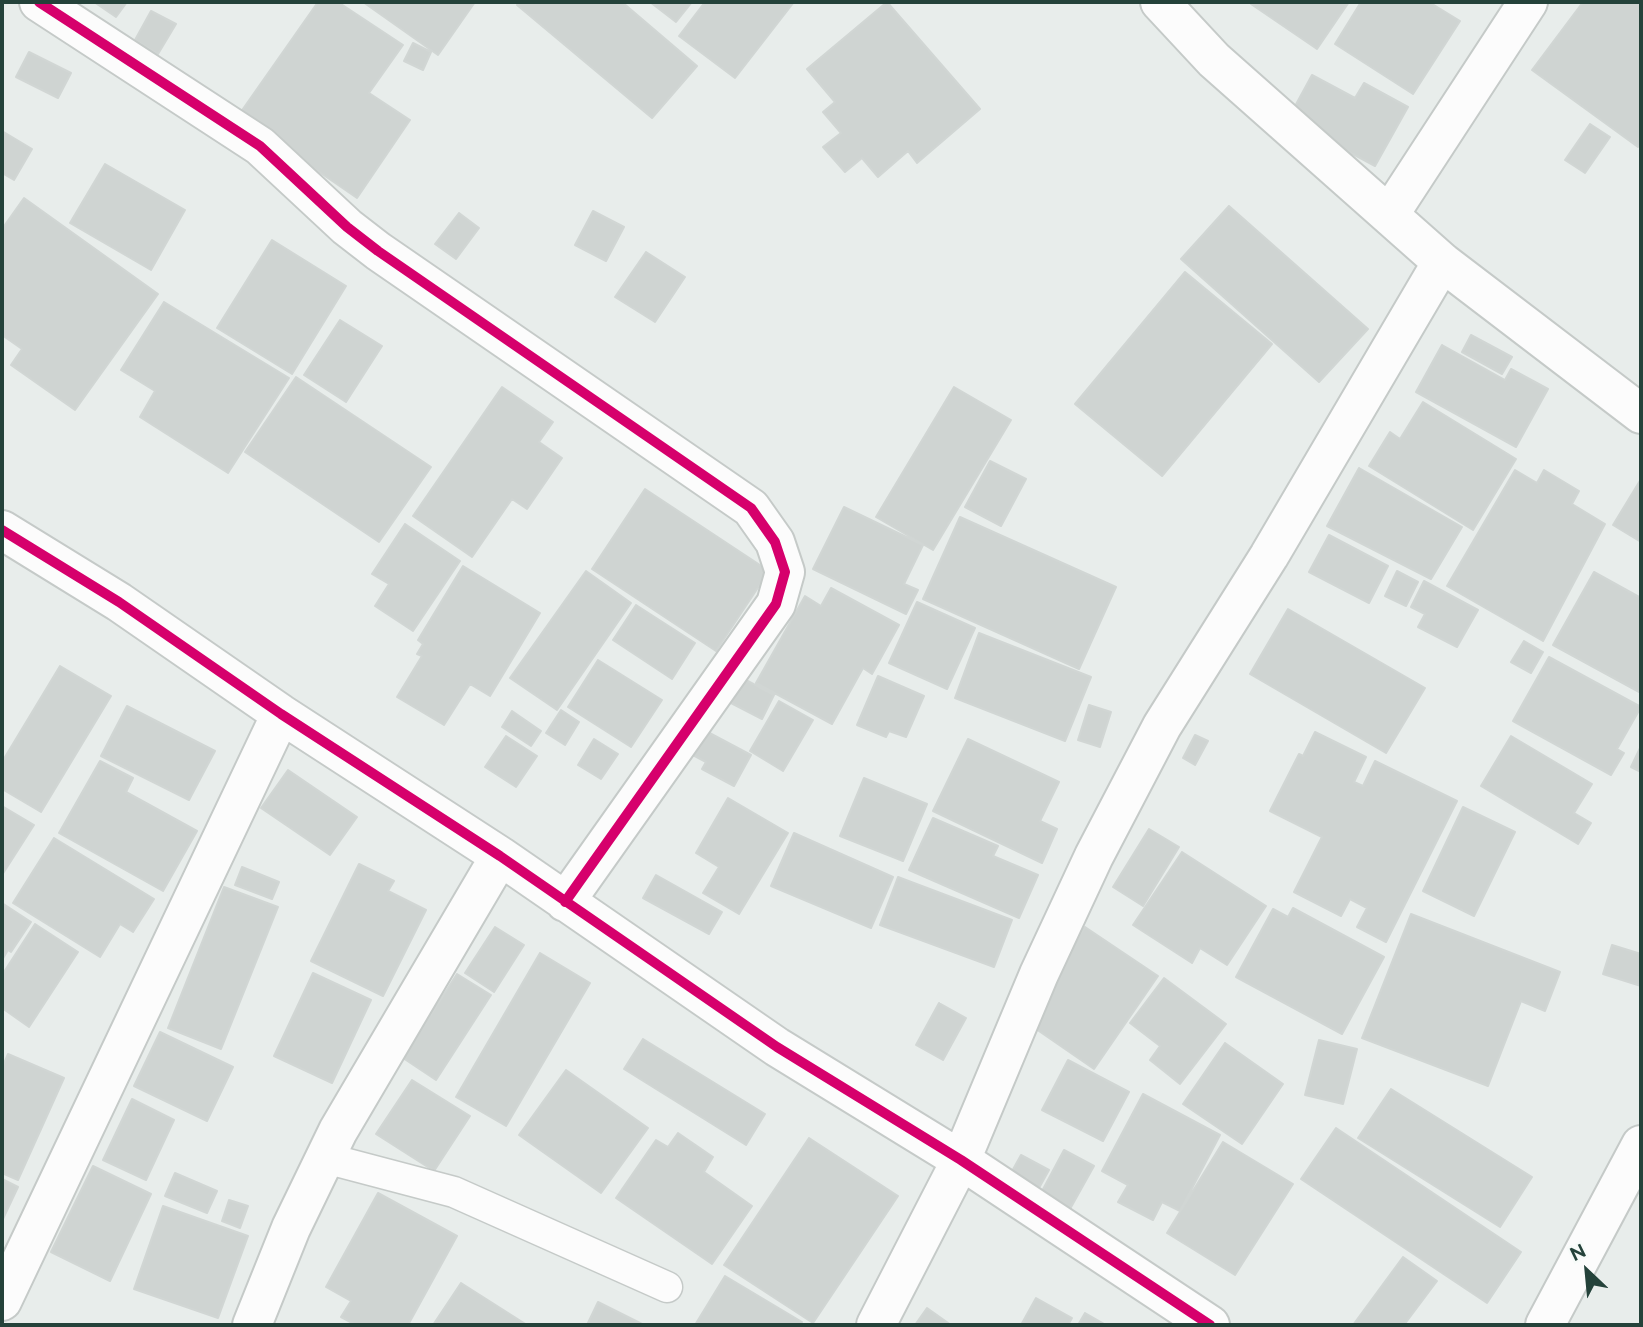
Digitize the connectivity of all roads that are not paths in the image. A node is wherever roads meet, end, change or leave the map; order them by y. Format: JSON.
{"nodes":[{"id":1,"x":39,"y":2,"type":"edge"},
{"id":2,"x":1160,"y":2,"type":"edge"},
{"id":3,"x":1528,"y":2,"type":"edge"},
{"id":4,"x":1389,"y":215,"type":"junction"},
{"id":5,"x":1442,"y":262,"type":"junction"},
{"id":6,"x":1641,"y":414,"type":"edge"},
{"id":7,"x":2,"y":530,"type":"edge"},
{"id":8,"x":281,"y":714,"type":"junction"},
{"id":9,"x":500,"y":856,"type":"junction"},
{"id":10,"x":565,"y":902,"type":"junction"},
{"id":11,"x":1641,"y":1145,"type":"edge"},
{"id":12,"x":325,"y":1158,"type":"junction"},
{"id":13,"x":961,"y":1160,"type":"junction"},
{"id":14,"x":1629,"y":1202,"type":"edge"},
{"id":15,"x":667,"y":1287,"type":"dead end"},
{"id":16,"x":2,"y":1301,"type":"edge"},
{"id":17,"x":251,"y":1325,"type":"edge"},
{"id":18,"x":876,"y":1325,"type":"edge"},
{"id":19,"x":1210,"y":1325,"type":"edge"},
{"id":20,"x":1545,"y":1325,"type":"edge"}],
"edges":[{"from":1,"to":10,"type":"street"},
{"from":2,"to":4,"type":"street"},
{"from":3,"to":4,"type":"street"},
{"from":4,"to":5,"type":"street"},
{"from":5,"to":6,"type":"street"},
{"from":5,"to":13,"type":"street"},
{"from":7,"to":8,"type":"street"},
{"from":8,"to":9,"type":"street"},
{"from":8,"to":16,"type":"street"},
{"from":9,"to":10,"type":"street"},
{"from":9,"to":12,"type":"street"},
{"from":10,"to":13,"type":"street"},
{"from":11,"to":14,"type":"street"},
{"from":12,"to":15,"type":"lane"},
{"from":12,"to":17,"type":"street"},
{"from":13,"to":18,"type":"street"},
{"from":13,"to":19,"type":"street"},
{"from":14,"to":20,"type":"street"}]}
